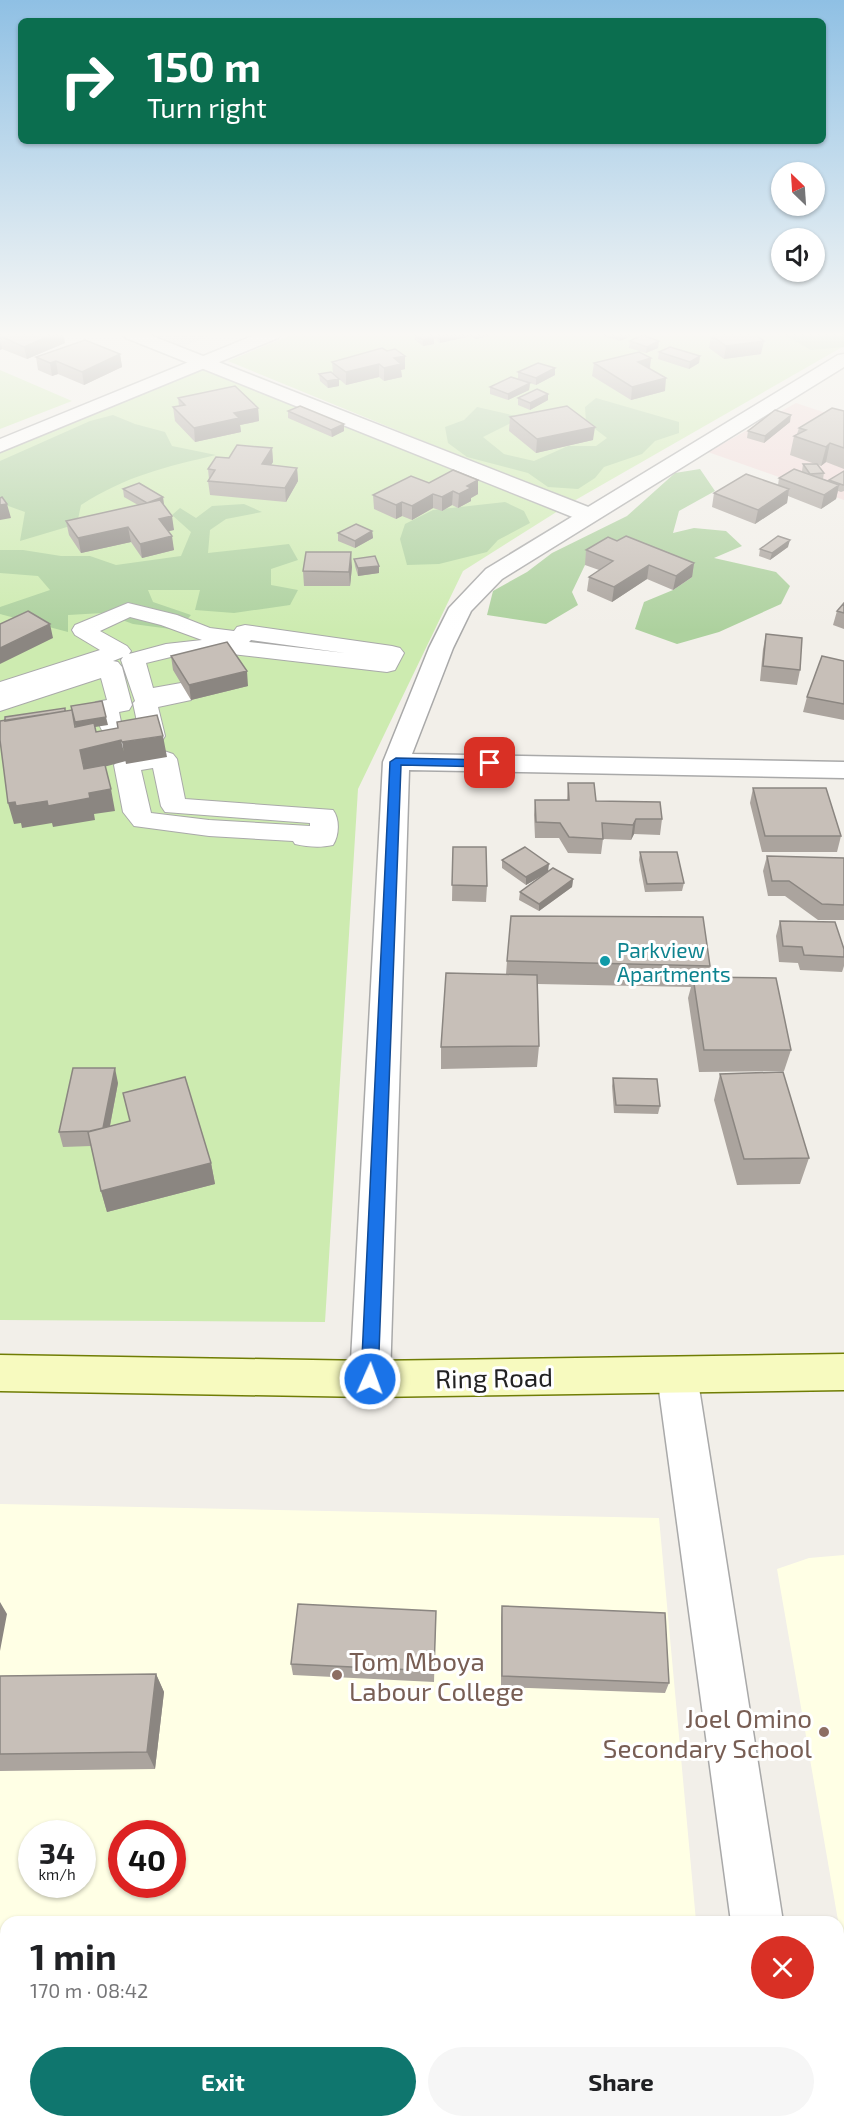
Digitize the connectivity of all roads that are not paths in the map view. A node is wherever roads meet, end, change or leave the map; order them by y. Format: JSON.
{"nodes":[{"id":1,"x":31,"y":433,"type":"edge"},
{"id":2,"x":383,"y":433,"type":"edge"},
{"id":3,"x":722,"y":433,"type":"edge"},
{"id":4,"x":0,"y":446,"type":"edge"},
{"id":5,"x":588,"y":515,"type":"junction"},
{"id":6,"x":0,"y":690,"type":"edge"},
{"id":7,"x":0,"y":704,"type":"edge"},
{"id":8,"x":396,"y":762,"type":"junction"},
{"id":9,"x":127,"y":765,"type":"joint"},
{"id":10,"x":844,"y":770,"type":"edge"},
{"id":11,"x":844,"y":1372,"type":"edge"},
{"id":12,"x":0,"y":1373,"type":"edge"},
{"id":13,"x":676,"y":1375,"type":"junction"},
{"id":14,"x":370,"y":1379,"type":"junction"},
{"id":15,"x":756,"y":1916,"type":"edge"}],
"edges":[{"from":1,"to":4,"type":"street"},
{"from":2,"to":5,"type":"street"},
{"from":3,"to":5,"type":"street"},
{"from":5,"to":8,"type":"street"},
{"from":6,"to":7,"type":"street"},
{"from":8,"to":10,"type":"street"},
{"from":8,"to":14,"type":"street"},
{"from":9,"to":9,"type":"street"},
{"from":11,"to":13,"type":"main road","name":"Ring Road"},
{"from":12,"to":14,"type":"main road","name":"Ring Road"},
{"from":13,"to":14,"type":"main road","name":"Ring Road"},
{"from":13,"to":15,"type":"street"}]}
